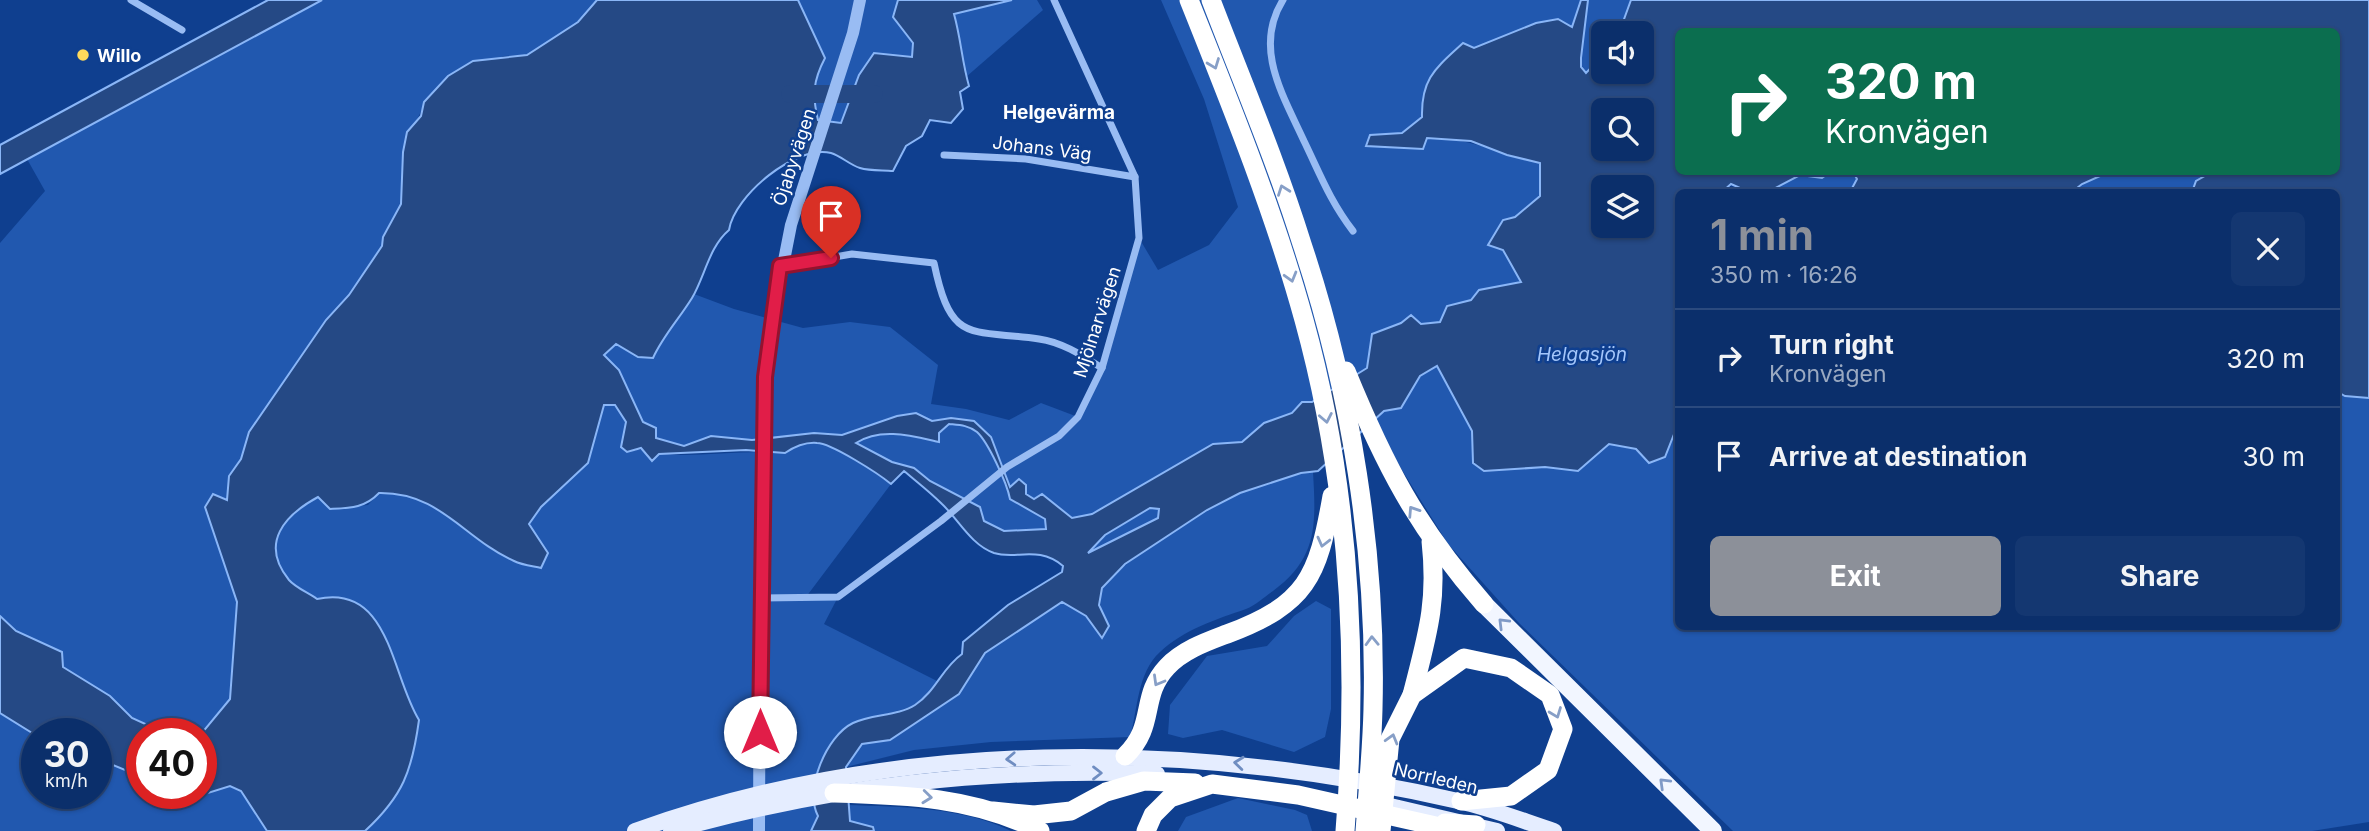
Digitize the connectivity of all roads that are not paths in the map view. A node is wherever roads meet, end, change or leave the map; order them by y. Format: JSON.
{"nodes":[{"id":1,"x":131,"y":0,"type":"edge"},
{"id":2,"x":860,"y":0,"type":"edge"},
{"id":3,"x":1054,"y":0,"type":"edge"},
{"id":4,"x":1189,"y":0,"type":"edge"},
{"id":5,"x":1211,"y":0,"type":"edge"},
{"id":6,"x":1283,"y":0,"type":"edge"},
{"id":7,"x":182,"y":30,"type":"dead end"},
{"id":8,"x":944,"y":155,"type":"dead end"},
{"id":9,"x":1135,"y":177,"type":"junction"},
{"id":10,"x":1353,"y":230,"type":"dead end"},
{"id":11,"x":780,"y":266,"type":"junction"},
{"id":12,"x":1332,"y":366,"type":"junction"},
{"id":13,"x":1102,"y":368,"type":"junction"},
{"id":14,"x":1336,"y":470,"type":"junction"},
{"id":15,"x":1431,"y":539,"type":"junction"},
{"id":16,"x":760,"y":598,"type":"junction"},
{"id":17,"x":1484,"y":604,"type":"joint"},
{"id":18,"x":1412,"y":695,"type":"junction"},
{"id":19,"x":1125,"y":756,"type":"junction"},
{"id":20,"x":1351,"y":765,"type":"junction"},
{"id":21,"x":1227,"y":783,"type":"junction"},
{"id":22,"x":1304,"y":785,"type":"junction"},
{"id":23,"x":857,"y":787,"type":"junction"},
{"id":24,"x":807,"y":791,"type":"junction"},
{"id":25,"x":834,"y":793,"type":"joint"},
{"id":26,"x":1461,"y":801,"type":"junction"},
{"id":27,"x":993,"y":811,"type":"junction"},
{"id":28,"x":1421,"y":817,"type":"junction"},
{"id":29,"x":1467,"y":828,"type":"edge"},
{"id":30,"x":635,"y":831,"type":"edge"},
{"id":31,"x":671,"y":831,"type":"edge"},
{"id":32,"x":759,"y":831,"type":"edge"},
{"id":33,"x":1040,"y":831,"type":"edge"},
{"id":34,"x":1146,"y":831,"type":"edge"},
{"id":35,"x":1334,"y":831,"type":"edge"},
{"id":36,"x":1345,"y":831,"type":"edge"},
{"id":37,"x":1365,"y":831,"type":"edge"},
{"id":38,"x":1381,"y":831,"type":"edge"},
{"id":39,"x":1497,"y":831,"type":"edge"},
{"id":40,"x":1554,"y":831,"type":"edge"},
{"id":41,"x":1713,"y":831,"type":"edge"}],
"edges":[{"from":1,"to":7,"type":"street"},
{"from":2,"to":11,"type":"street","name":"Öjabyvägen"},
{"from":3,"to":9,"type":"street","name":"Mjölnarvägen"},
{"from":4,"to":12,"type":"highway","one_way":true},
{"from":12,"to":5,"type":"highway","one_way":true},
{"from":6,"to":10,"type":"street"},
{"from":8,"to":9,"type":"street","name":"Johans Väg"},
{"from":9,"to":13,"type":"street","name":"Mjölnarvägen"},
{"from":11,"to":13,"type":"street"},
{"from":11,"to":16,"type":"street","name":"Öjabyvägen"},
{"from":12,"to":14,"type":"highway","one_way":true},
{"from":15,"to":12,"type":"highway","one_way":true},
{"from":37,"to":12,"type":"highway","one_way":true},
{"from":13,"to":16,"type":"street","name":"Mjölnarvägen"},
{"from":14,"to":19,"type":"highway","one_way":true},
{"from":14,"to":20,"type":"highway"},
{"from":15,"to":17,"type":"highway"},
{"from":15,"to":18,"type":"highway"},
{"from":16,"to":32,"type":"street","name":"Öjabyvägen"},
{"from":41,"to":17,"type":"highway","one_way":true},
{"from":18,"to":26,"type":"highway","one_way":true},
{"from":38,"to":18,"type":"highway","one_way":true},
{"from":22,"to":19,"type":"main road","one_way":true},
{"from":19,"to":23,"type":"main road","one_way":true},
{"from":20,"to":35,"type":"highway"},
{"from":20,"to":36,"type":"highway"},
{"from":21,"to":22,"type":"highway"},
{"from":23,"to":21,"type":"main road","one_way":true},
{"from":21,"to":27,"type":"highway"},
{"from":21,"to":34,"type":"highway"},
{"from":22,"to":26,"type":"main road","name":"Norrleden"},
{"from":22,"to":28,"type":"highway"},
{"from":22,"to":28,"type":"main road"},
{"from":23,"to":24,"type":"main road"},
{"from":23,"to":25,"type":"highway"},
{"from":23,"to":27,"type":"highway","one_way":true},
{"from":24,"to":25,"type":"main road"},
{"from":24,"to":30,"type":"main road"},
{"from":24,"to":31,"type":"main road"},
{"from":26,"to":40,"type":"main road","name":"Norrleden"},
{"from":27,"to":33,"type":"highway"},
{"from":28,"to":29,"type":"highway"},
{"from":29,"to":39,"type":"main road"}]}
